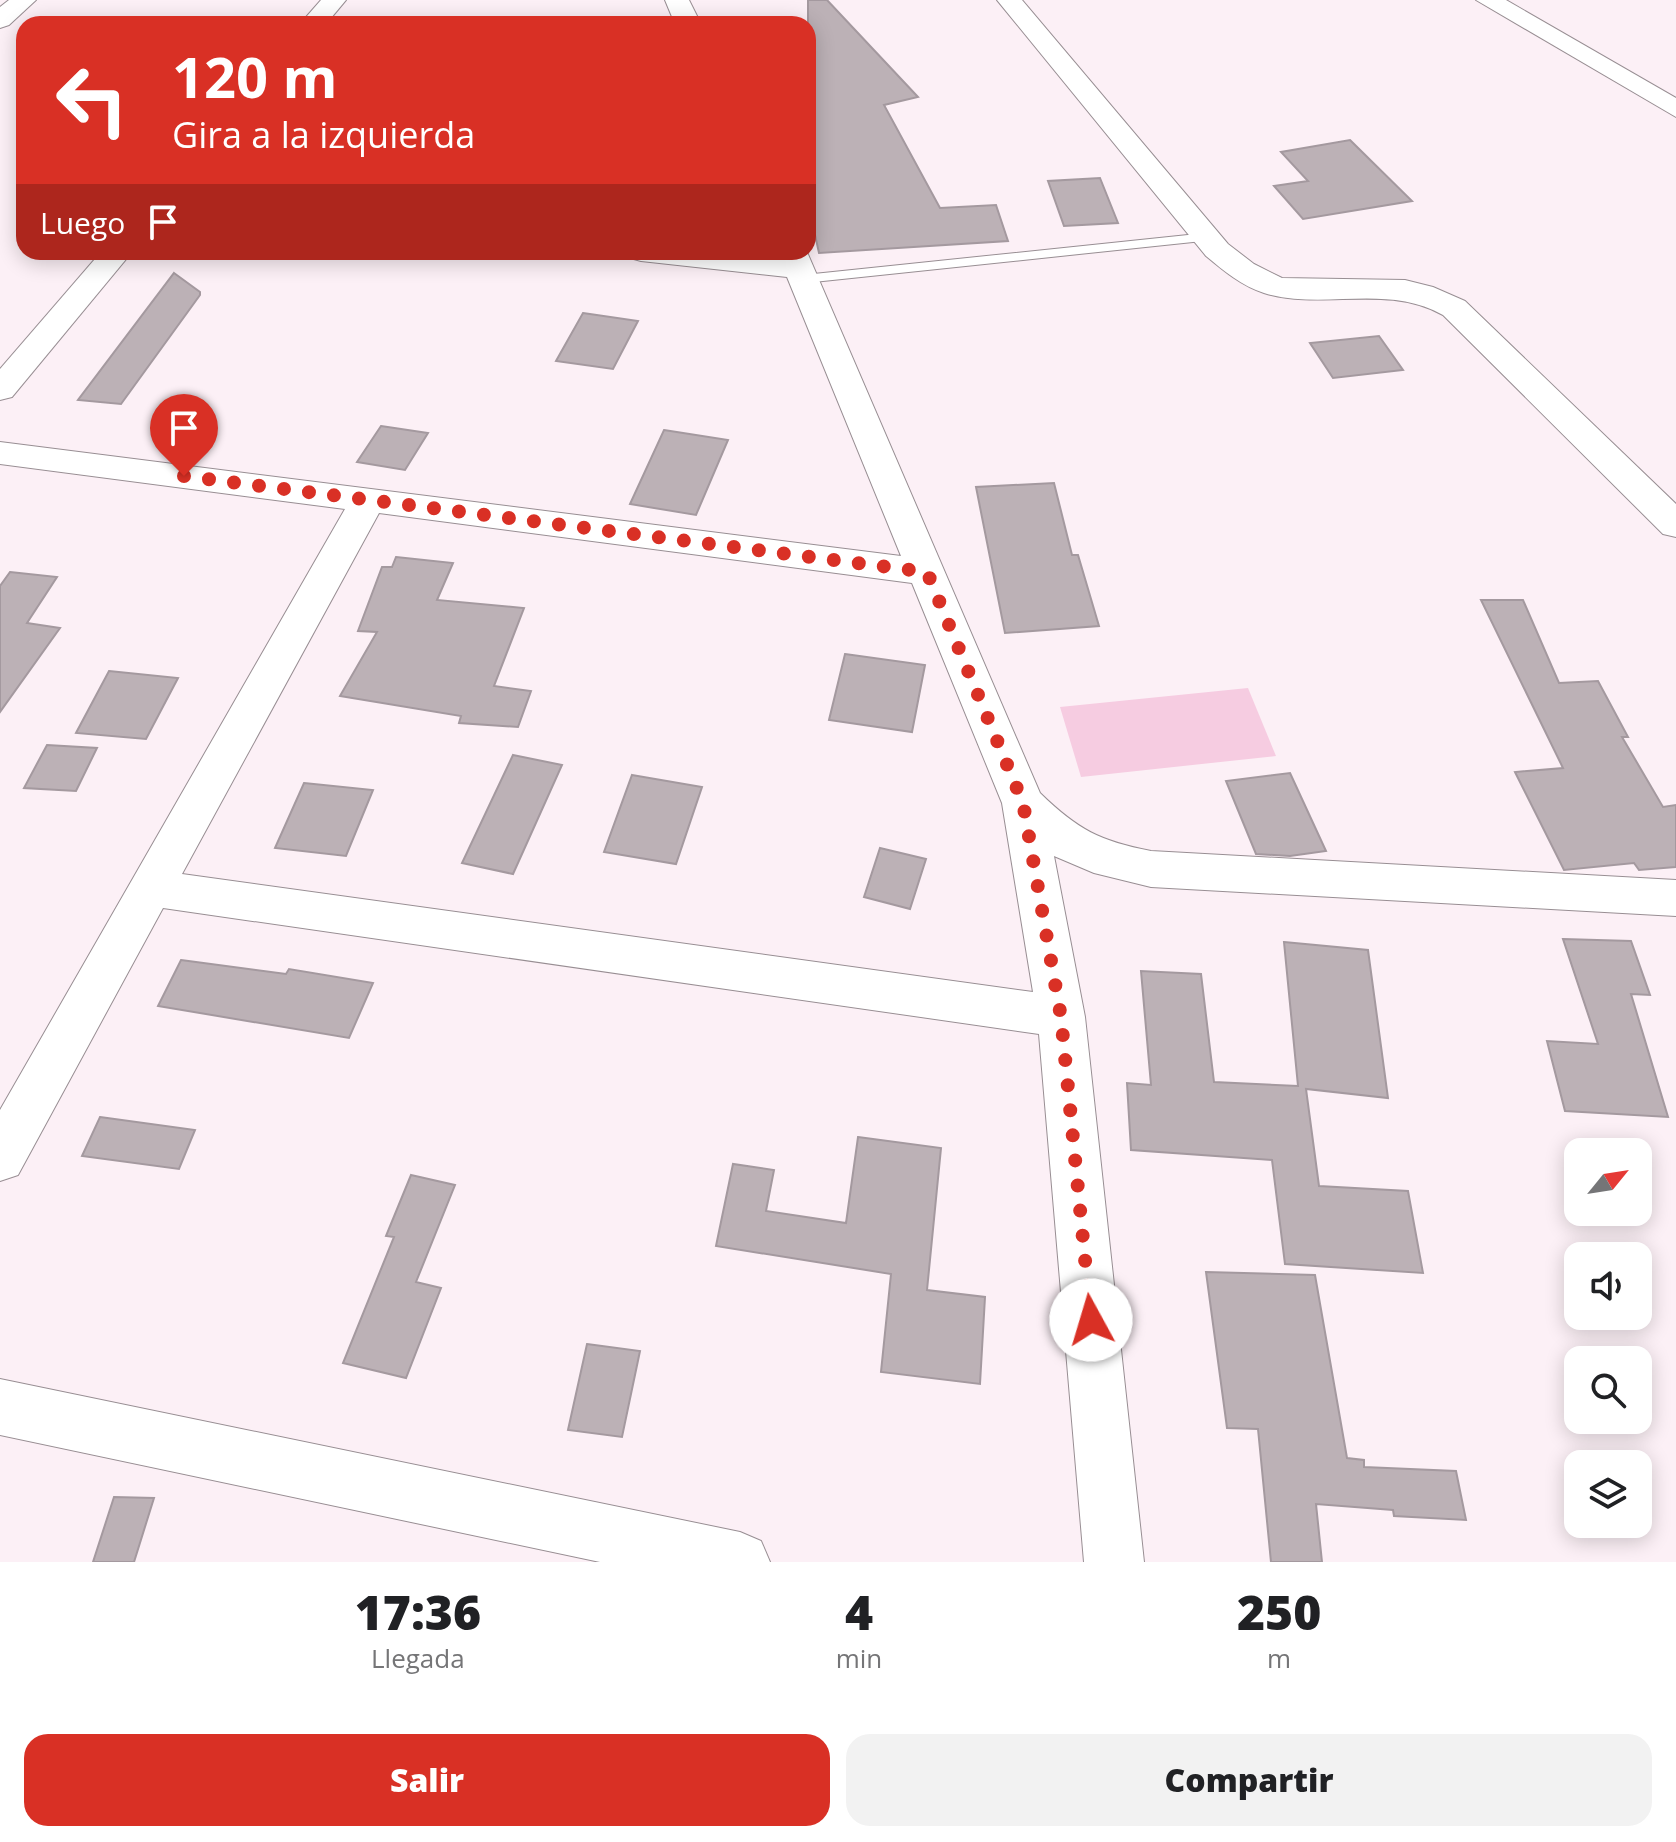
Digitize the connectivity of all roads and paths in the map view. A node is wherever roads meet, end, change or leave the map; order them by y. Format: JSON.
{"nodes":[{"id":1,"x":24,"y":0,"type":"edge"},
{"id":2,"x":334,"y":0,"type":"edge"},
{"id":3,"x":1009,"y":0,"type":"edge"},
{"id":4,"x":1488,"y":0,"type":"edge"},
{"id":5,"x":320,"y":16,"type":"edge"},
{"id":6,"x":0,"y":20,"type":"edge"},
{"id":7,"x":1676,"y":109,"type":"edge"},
{"id":8,"x":1207,"y":237,"type":"junction"},
{"id":9,"x":110,"y":260,"type":"edge"},
{"id":10,"x":725,"y":260,"type":"edge"},
{"id":11,"x":799,"y":267,"type":"edge"},
{"id":12,"x":0,"y":390,"type":"edge"},
{"id":13,"x":0,"y":453,"type":"edge"},
{"id":14,"x":368,"y":500,"type":"junction"},
{"id":15,"x":1676,"y":525,"type":"edge"},
{"id":16,"x":927,"y":572,"type":"junction"},
{"id":17,"x":1023,"y":803,"type":"junction"},
{"id":18,"x":151,"y":888,"type":"junction"},
{"id":19,"x":1676,"y":898,"type":"edge"},
{"id":20,"x":1061,"y":1017,"type":"junction"},
{"id":21,"x":0,"y":1158,"type":"edge"},
{"id":22,"x":0,"y":1407,"type":"edge"},
{"id":23,"x":740,"y":1562,"type":"edge"},
{"id":24,"x":1114,"y":1562,"type":"edge"}],
"edges":[{"from":1,"to":6,"type":"street"},
{"from":2,"to":5,"type":"street"},
{"from":3,"to":8,"type":"street"},
{"from":4,"to":7,"type":"street"},
{"from":8,"to":11,"type":"lane"},
{"from":8,"to":15,"type":"street"},
{"from":9,"to":12,"type":"street"},
{"from":10,"to":11,"type":"street"},
{"from":11,"to":16,"type":"street"},
{"from":13,"to":14,"type":"street"},
{"from":14,"to":16,"type":"street"},
{"from":14,"to":18,"type":"street"},
{"from":16,"to":17,"type":"street"},
{"from":17,"to":19,"type":"street"},
{"from":17,"to":20,"type":"street"},
{"from":18,"to":20,"type":"street"},
{"from":18,"to":21,"type":"street"},
{"from":20,"to":24,"type":"street"},
{"from":22,"to":23,"type":"street"}]}
